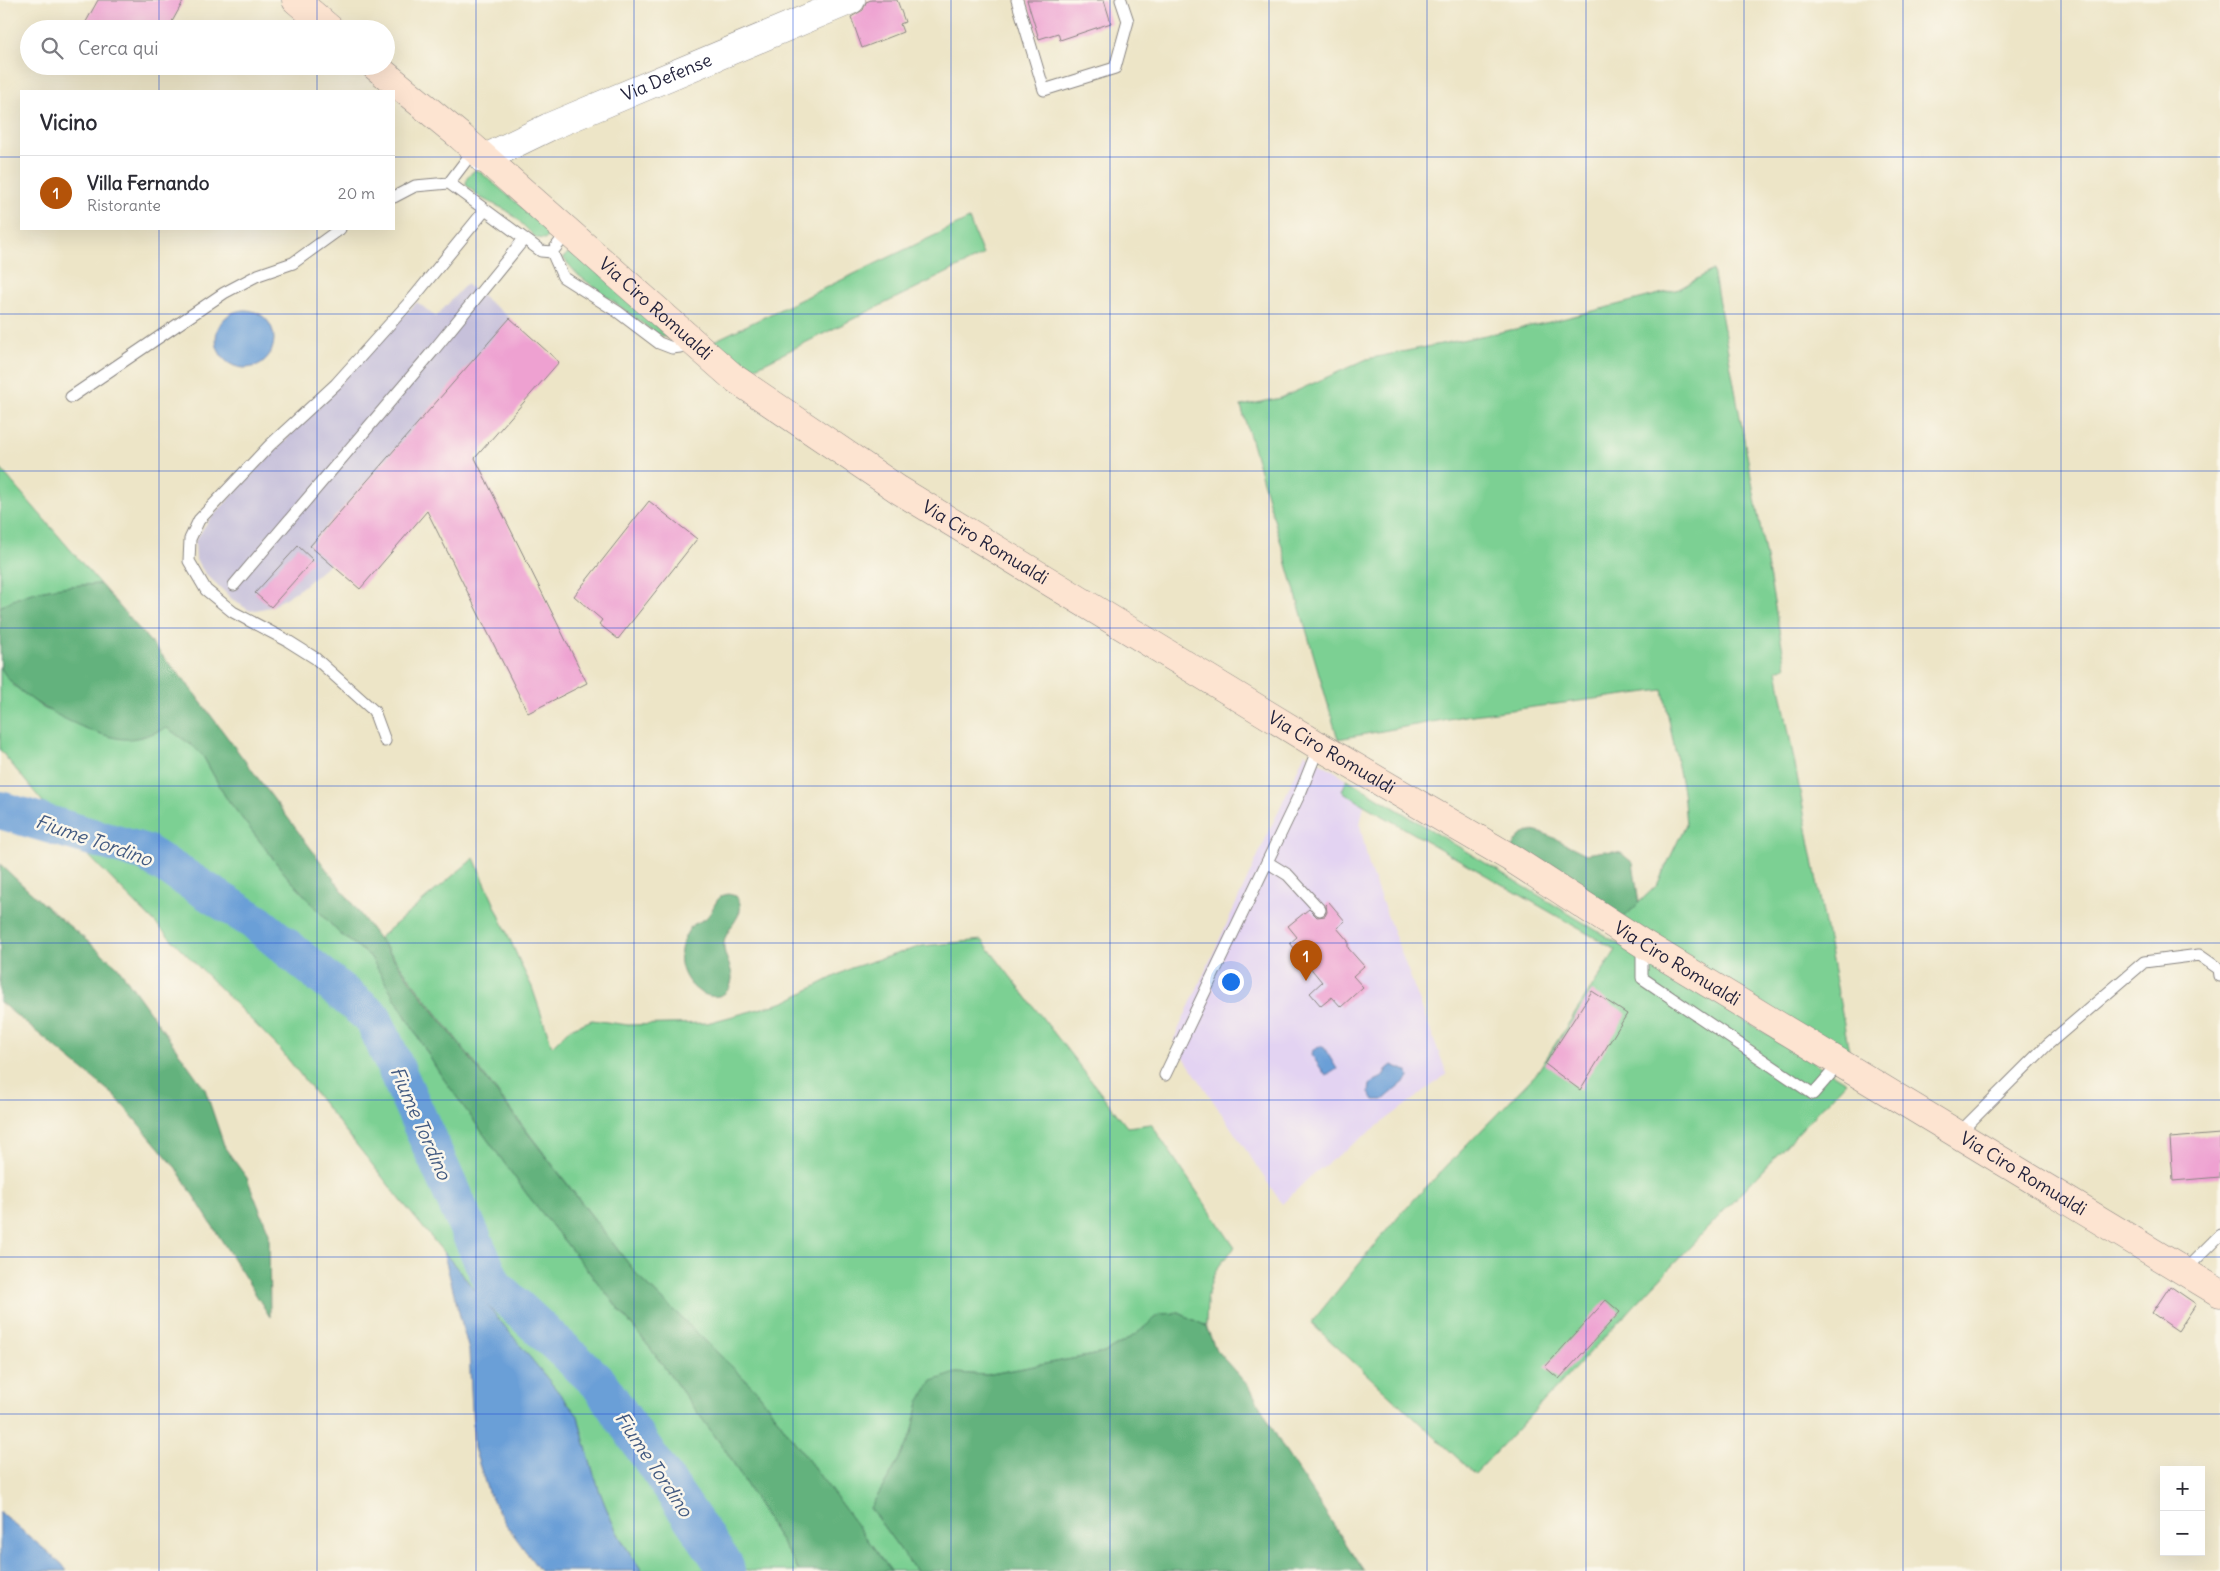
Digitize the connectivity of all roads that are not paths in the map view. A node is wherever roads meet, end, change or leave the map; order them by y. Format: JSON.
{"nodes":[{"id":1,"x":296,"y":0,"type":"edge"},
{"id":2,"x":851,"y":0,"type":"edge"},
{"id":3,"x":1017,"y":0,"type":"edge"},
{"id":4,"x":1121,"y":0,"type":"edge"},
{"id":5,"x":319,"y":20,"type":"edge"},
{"id":6,"x":387,"y":75,"type":"edge"},
{"id":7,"x":479,"y":154,"type":"junction"},
{"id":8,"x":448,"y":183,"type":"junction"},
{"id":9,"x":395,"y":196,"type":"edge"},
{"id":10,"x":485,"y":210,"type":"junction"},
{"id":11,"x":339,"y":230,"type":"edge"},
{"id":12,"x":524,"y":239,"type":"junction"},
{"id":13,"x":560,"y":242,"type":"junction"},
{"id":14,"x":689,"y":338,"type":"junction"},
{"id":15,"x":71,"y":397,"type":"dead end"},
{"id":16,"x":234,"y":585,"type":"dead end"},
{"id":17,"x":385,"y":741,"type":"dead end"},
{"id":18,"x":1319,"y":746,"type":"junction"},
{"id":19,"x":1267,"y":862,"type":"junction"},
{"id":20,"x":1320,"y":910,"type":"dead end"},
{"id":21,"x":1642,"y":943,"type":"junction"},
{"id":22,"x":2220,"y":976,"type":"edge"},
{"id":23,"x":1841,"y":1062,"type":"junction"},
{"id":24,"x":1165,"y":1075,"type":"dead end"},
{"id":25,"x":1958,"y":1134,"type":"junction"},
{"id":26,"x":2220,"y":1236,"type":"edge"},
{"id":27,"x":2186,"y":1272,"type":"junction"},
{"id":28,"x":2220,"y":1293,"type":"edge"}],
"edges":[{"from":1,"to":5,"type":"main road"},
{"from":2,"to":7,"type":"street","name":"Via Defense"},
{"from":3,"to":4,"type":"lane"},
{"from":6,"to":7,"type":"main road","name":"Via Ciro Romualdi"},
{"from":7,"to":8,"type":"lane"},
{"from":7,"to":13,"type":"main road","name":"Via Ciro Romualdi"},
{"from":8,"to":9,"type":"lane"},
{"from":8,"to":10,"type":"lane"},
{"from":10,"to":12,"type":"lane"},
{"from":10,"to":17,"type":"lane"},
{"from":11,"to":15,"type":"lane"},
{"from":12,"to":13,"type":"lane"},
{"from":12,"to":16,"type":"lane"},
{"from":13,"to":14,"type":"main road","name":"Via Ciro Romualdi"},
{"from":13,"to":14,"type":"lane"},
{"from":14,"to":18,"type":"main road","name":"Via Ciro Romualdi"},
{"from":18,"to":19,"type":"lane"},
{"from":18,"to":21,"type":"main road","name":"Via Ciro Romualdi"},
{"from":19,"to":20,"type":"lane"},
{"from":19,"to":24,"type":"lane"},
{"from":21,"to":23,"type":"main road","name":"Via Ciro Romualdi"},
{"from":21,"to":23,"type":"lane"},
{"from":22,"to":25,"type":"lane"},
{"from":23,"to":25,"type":"main road","name":"Via Ciro Romualdi"},
{"from":25,"to":27,"type":"main road","name":"Via Ciro Romualdi"},
{"from":26,"to":27,"type":"lane"},
{"from":27,"to":28,"type":"main road","name":"Via Ciro Romualdi"}]}
